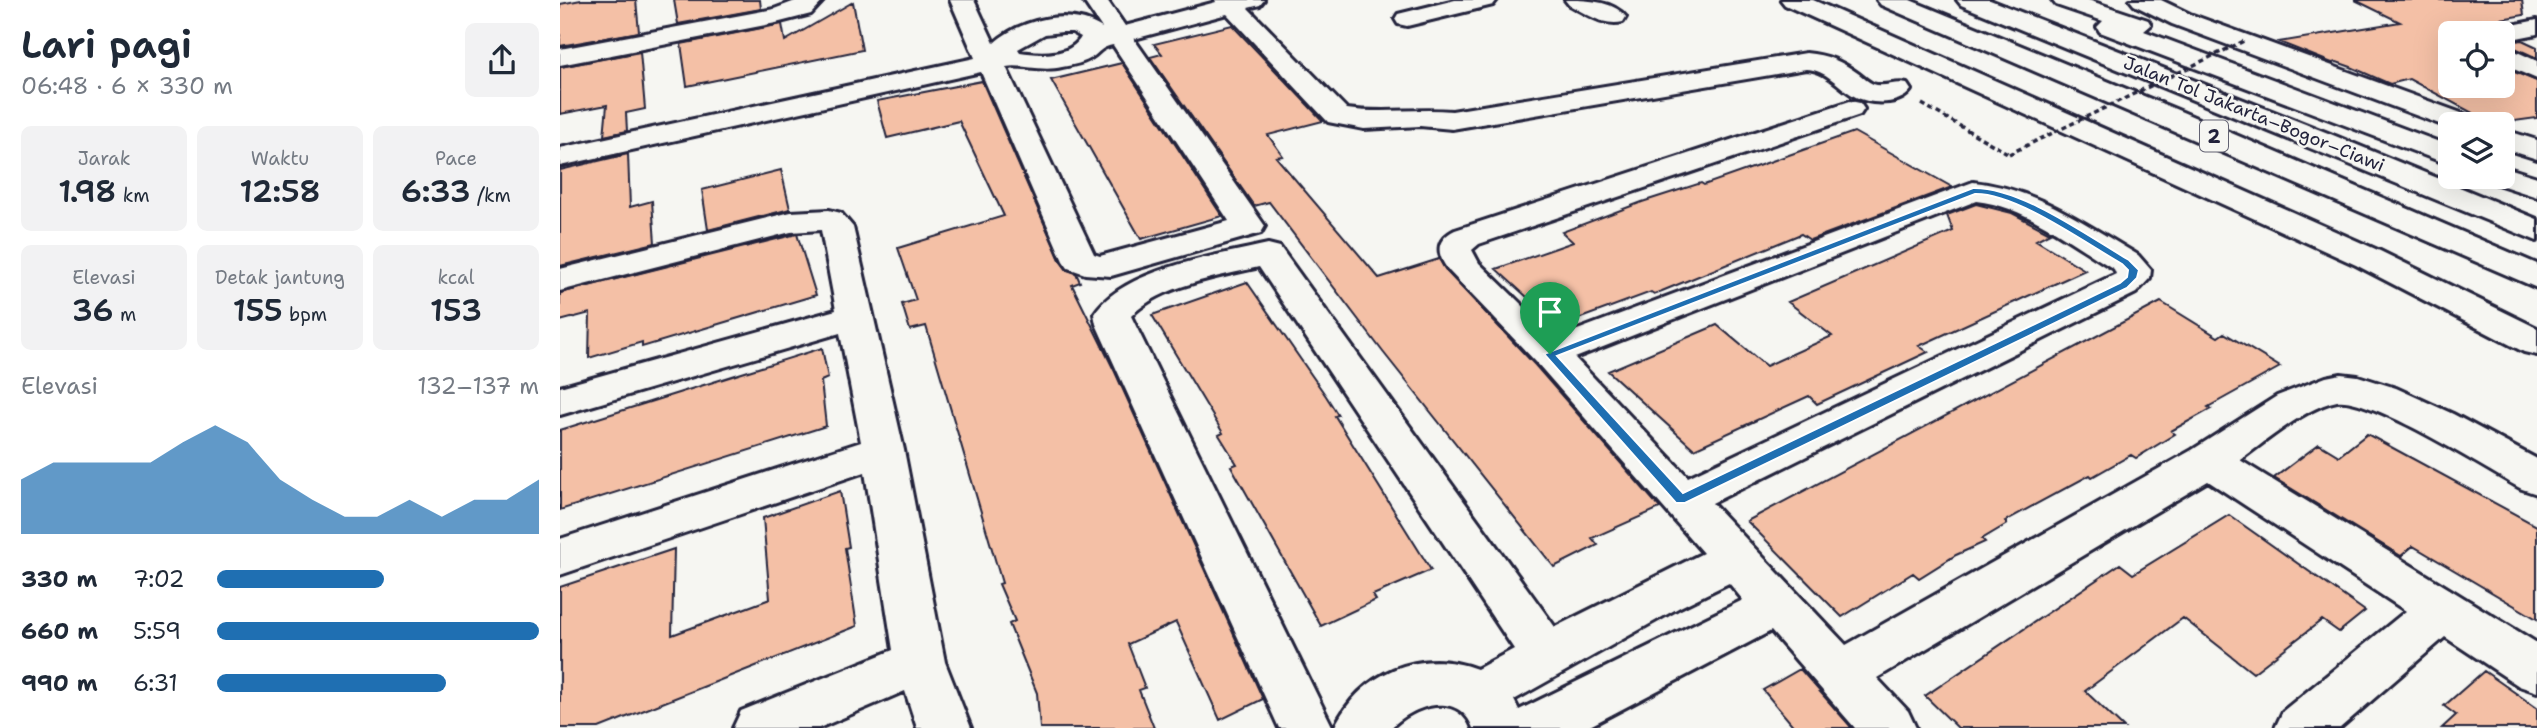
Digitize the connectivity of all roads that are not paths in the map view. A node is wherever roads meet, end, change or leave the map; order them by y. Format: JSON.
{"nodes":[{"id":1,"x":812,"y":0,"type":"edge"},
{"id":2,"x":962,"y":0,"type":"edge"},
{"id":3,"x":1096,"y":0,"type":"edge"},
{"id":4,"x":1485,"y":0,"type":"edge"},
{"id":5,"x":1575,"y":0,"type":"edge"},
{"id":6,"x":1793,"y":0,"type":"edge"},
{"id":7,"x":1889,"y":0,"type":"edge"},
{"id":8,"x":1969,"y":0,"type":"edge"},
{"id":9,"x":2038,"y":0,"type":"edge"},
{"id":10,"x":2064,"y":0,"type":"edge"},
{"id":11,"x":2142,"y":0,"type":"edge"},
{"id":12,"x":1229,"y":1,"type":"edge"},
{"id":13,"x":1610,"y":18,"type":"dead end"},
{"id":14,"x":2537,"y":26,"type":"edge"},
{"id":15,"x":2515,"y":31,"type":"edge"},
{"id":16,"x":1104,"y":33,"type":"junction"},
{"id":17,"x":1429,"y":37,"type":"dead end"},
{"id":18,"x":997,"y":55,"type":"junction"},
{"id":19,"x":560,"y":57,"type":"edge"},
{"id":20,"x":2515,"y":60,"type":"edge"},
{"id":21,"x":2537,"y":71,"type":"edge"},
{"id":22,"x":1897,"y":90,"type":"road end"},
{"id":23,"x":1850,"y":109,"type":"dead end"},
{"id":24,"x":2438,"y":114,"type":"edge"},
{"id":25,"x":2537,"y":125,"type":"edge"},
{"id":26,"x":2438,"y":129,"type":"edge"},
{"id":27,"x":2515,"y":132,"type":"edge"},
{"id":28,"x":560,"y":140,"type":"edge"},
{"id":29,"x":2515,"y":141,"type":"edge"},
{"id":30,"x":2537,"y":150,"type":"edge"},
{"id":31,"x":2438,"y":151,"type":"edge"},
{"id":32,"x":2515,"y":156,"type":"edge"},
{"id":33,"x":560,"y":157,"type":"edge"},
{"id":34,"x":2537,"y":164,"type":"edge"},
{"id":35,"x":2515,"y":180,"type":"edge"},
{"id":36,"x":2537,"y":188,"type":"edge"},
{"id":37,"x":2537,"y":231,"type":"edge"},
{"id":38,"x":2537,"y":278,"type":"edge"},
{"id":39,"x":560,"y":280,"type":"edge"},
{"id":40,"x":856,"y":316,"type":"junction"},
{"id":41,"x":2537,"y":343,"type":"edge"},
{"id":42,"x":1550,"y":354,"type":"junction"},
{"id":43,"x":560,"y":401,"type":"edge"},
{"id":44,"x":883,"y":450,"type":"junction"},
{"id":45,"x":2208,"y":460,"type":"junction"},
{"id":46,"x":2537,"y":478,"type":"edge"},
{"id":47,"x":1681,"y":499,"type":"junction"},
{"id":48,"x":560,"y":557,"type":"edge"},
{"id":49,"x":1734,"y":559,"type":"junction"},
{"id":50,"x":1776,"y":606,"type":"junction"},
{"id":51,"x":2442,"y":610,"type":"junction"},
{"id":52,"x":1548,"y":656,"type":"junction"},
{"id":53,"x":920,"y":662,"type":"junction"},
{"id":54,"x":2537,"y":670,"type":"edge"},
{"id":55,"x":1840,"y":674,"type":"junction"},
{"id":56,"x":1489,"y":711,"type":"edge"},
{"id":57,"x":1589,"y":717,"type":"edge"},
{"id":58,"x":760,"y":728,"type":"edge"},
{"id":59,"x":944,"y":728,"type":"edge"},
{"id":60,"x":1306,"y":728,"type":"edge"},
{"id":61,"x":1361,"y":728,"type":"edge"},
{"id":62,"x":1535,"y":728,"type":"edge"},
{"id":63,"x":1889,"y":728,"type":"edge"},
{"id":64,"x":2302,"y":728,"type":"edge"}],
"edges":[{"from":1,"to":19,"type":"main road"},
{"from":2,"to":18,"type":"main road"},
{"from":3,"to":16,"type":"main road"},
{"from":4,"to":17,"type":"main road"},
{"from":5,"to":13,"type":"main road"},
{"from":6,"to":41,"type":"main road"},
{"from":7,"to":38,"type":"main road","name":"Jalan Tol Jakarta–Bogor–Ciawi","number":"2"},
{"from":8,"to":37,"type":"main road","name":"Jalan Tol Jakarta–Bogor–Ciawi","number":"2"},
{"from":9,"to":31,"type":"main road"},
{"from":10,"to":26,"type":"main road"},
{"from":11,"to":24,"type":"main road"},
{"from":12,"to":16,"type":"main road"},
{"from":12,"to":22,"type":"main road"},
{"from":14,"to":15,"type":"main road"},
{"from":16,"to":18,"type":"main road"},
{"from":16,"to":18,"type":"main road"},
{"from":16,"to":18,"type":"main road"},
{"from":18,"to":28,"type":"main road"},
{"from":18,"to":33,"type":"main road"},
{"from":20,"to":21,"type":"main road"},
{"from":23,"to":42,"type":"main road"},
{"from":25,"to":27,"type":"main road"},
{"from":29,"to":30,"type":"main road"},
{"from":32,"to":34,"type":"main road"},
{"from":35,"to":36,"type":"main road"},
{"from":39,"to":40,"type":"main road"},
{"from":40,"to":43,"type":"main road"},
{"from":40,"to":44,"type":"main road"},
{"from":42,"to":47,"type":"main road"},
{"from":42,"to":47,"type":"main road"},
{"from":44,"to":48,"type":"main road"},
{"from":44,"to":53,"type":"main road"},
{"from":45,"to":46,"type":"main road"},
{"from":45,"to":51,"type":"main road"},
{"from":45,"to":55,"type":"main road"},
{"from":47,"to":49,"type":"main road"},
{"from":49,"to":50,"type":"main road"},
{"from":49,"to":52,"type":"main road"},
{"from":50,"to":55,"type":"main road"},
{"from":50,"to":57,"type":"main road"},
{"from":51,"to":54,"type":"main road"},
{"from":51,"to":64,"type":"main road"},
{"from":52,"to":56,"type":"main road"},
{"from":52,"to":60,"type":"main road"},
{"from":53,"to":58,"type":"main road"},
{"from":53,"to":59,"type":"main road"},
{"from":55,"to":63,"type":"main road"},
{"from":56,"to":61,"type":"main road"},
{"from":57,"to":62,"type":"main road"}]}
